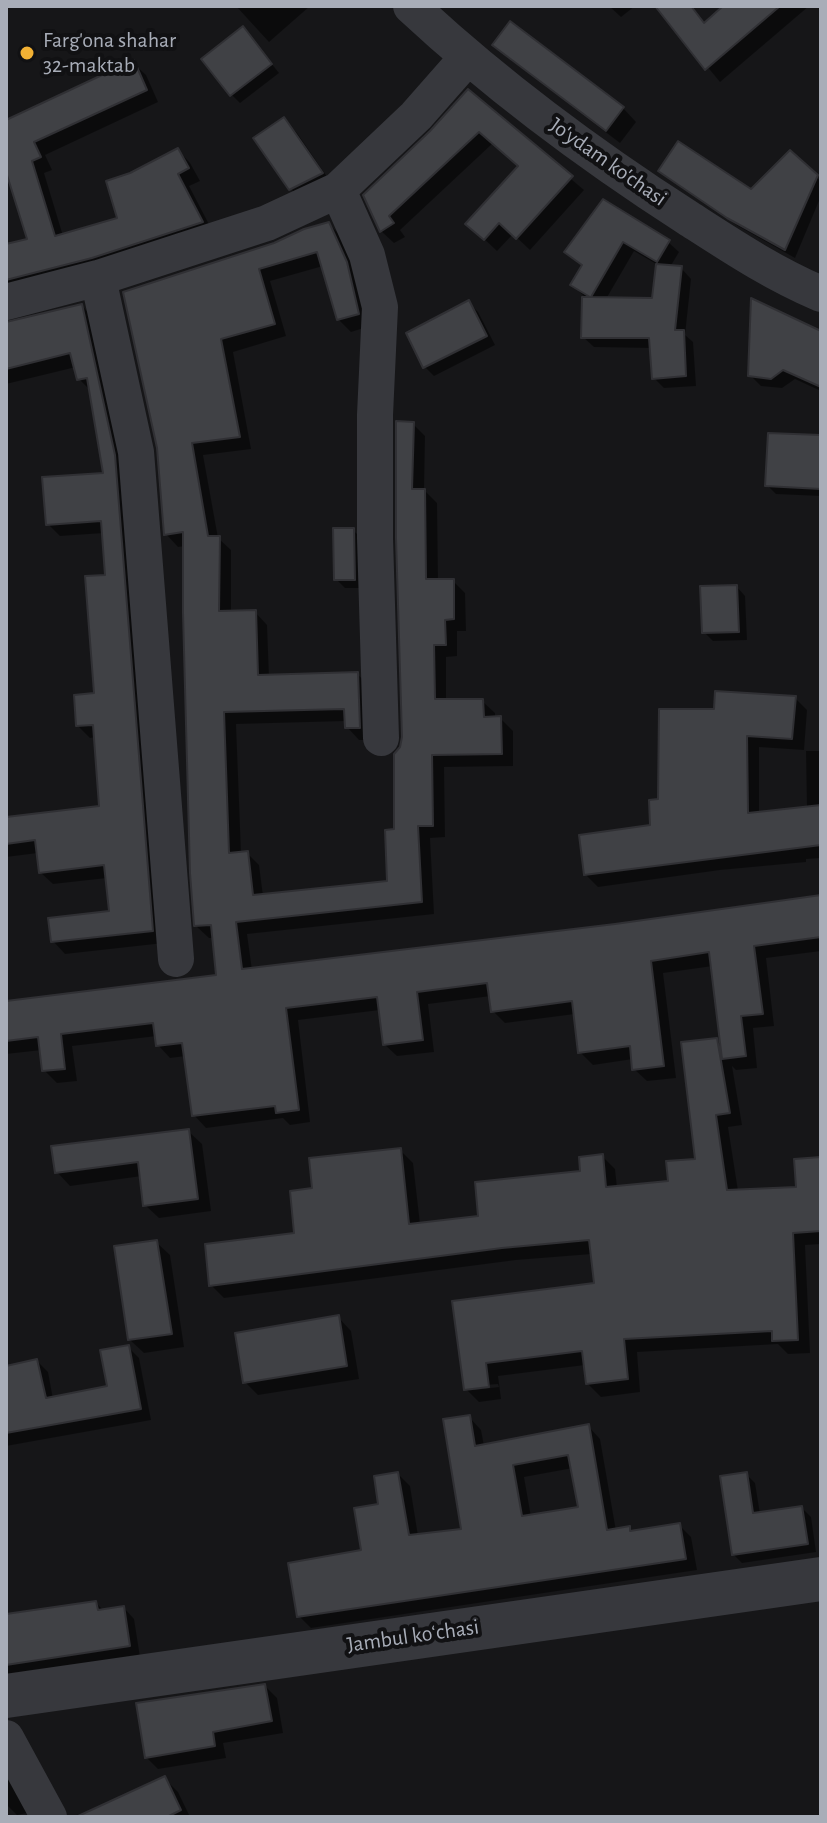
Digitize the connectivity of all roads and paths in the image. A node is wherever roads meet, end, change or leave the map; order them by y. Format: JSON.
{"nodes":[{"id":1,"x":411,"y":6,"type":"edge"},
{"id":2,"x":467,"y":58,"type":"junction"},
{"id":3,"x":338,"y":190,"type":"junction"},
{"id":4,"x":98,"y":278,"type":"junction"},
{"id":5,"x":821,"y":294,"type":"edge"},
{"id":6,"x":6,"y":302,"type":"edge"},
{"id":7,"x":381,"y":738,"type":"dead end"},
{"id":8,"x":176,"y":959,"type":"dead end"},
{"id":9,"x":821,"y":1579,"type":"edge"},
{"id":10,"x":6,"y":1696,"type":"edge"},
{"id":11,"x":6,"y":1738,"type":"edge"},
{"id":12,"x":49,"y":1817,"type":"edge"}],
"edges":[{"from":1,"to":2,"type":"street","name":"Jo'ydam ko'chasi"},
{"from":2,"to":3,"type":"street"},
{"from":2,"to":5,"type":"street","name":"Jo'ydam ko'chasi"},
{"from":3,"to":4,"type":"street"},
{"from":3,"to":7,"type":"street"},
{"from":4,"to":6,"type":"street"},
{"from":4,"to":8,"type":"street"},
{"from":9,"to":10,"type":"street","name":"Jambul koʻchasi"},
{"from":11,"to":12,"type":"street"}]}
